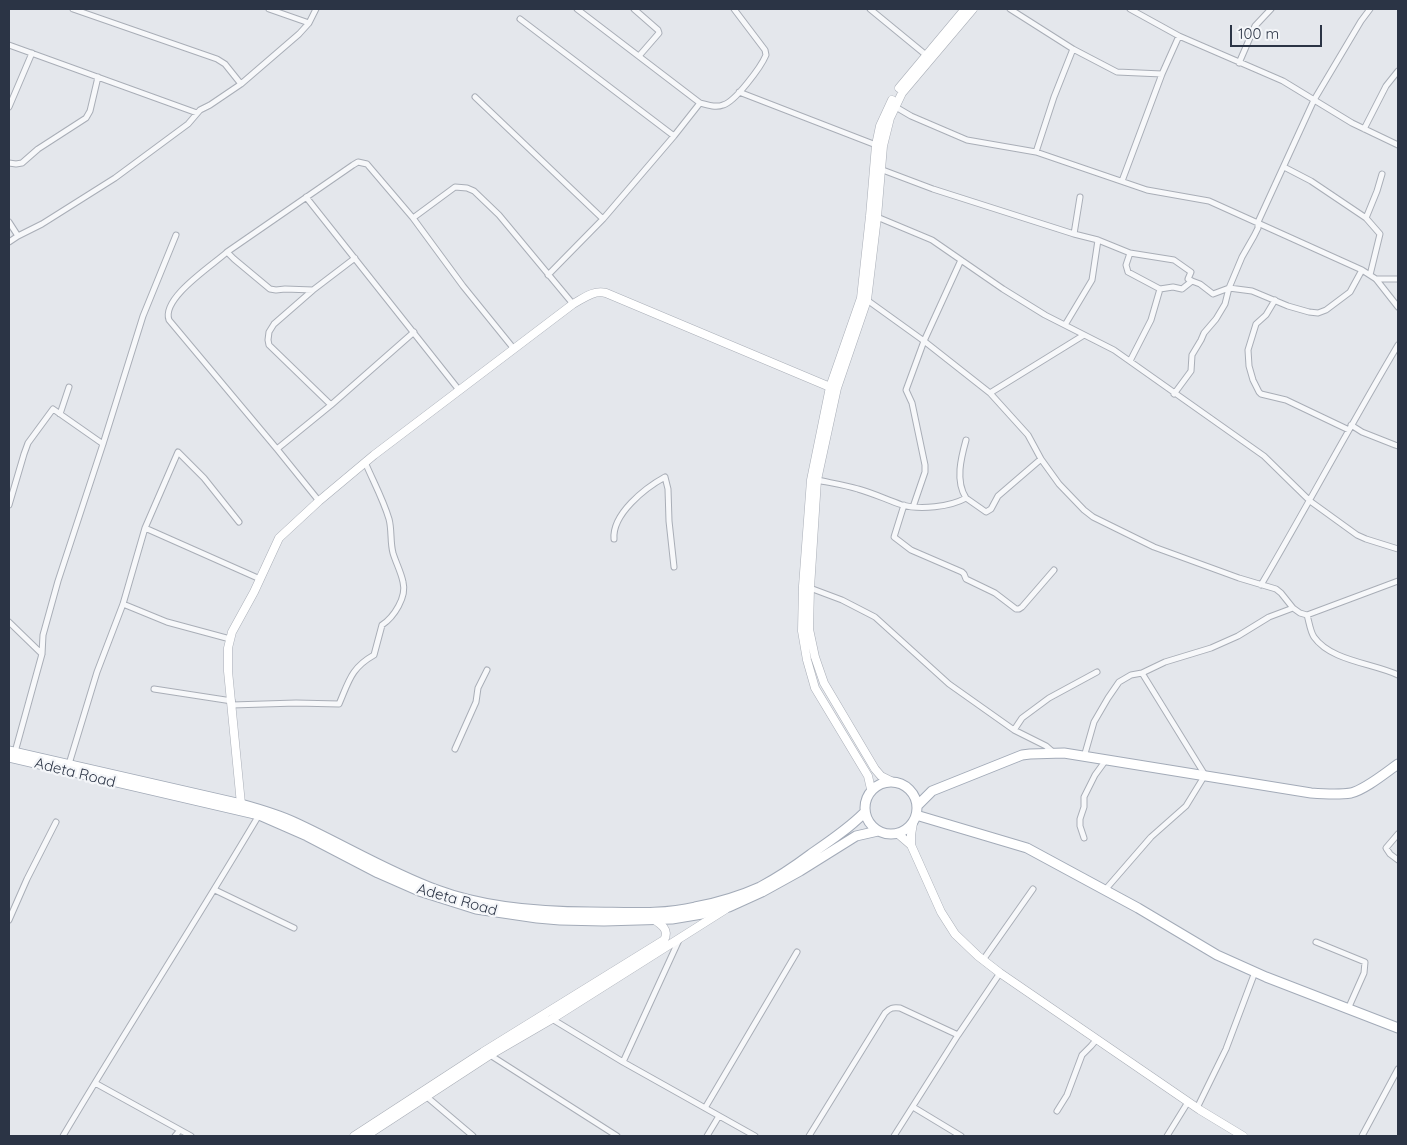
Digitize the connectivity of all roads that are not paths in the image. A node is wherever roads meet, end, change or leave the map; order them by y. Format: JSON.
{"nodes":[{"id":1,"x":73,"y":9,"type":"edge"},
{"id":2,"x":269,"y":9,"type":"edge"},
{"id":3,"x":316,"y":9,"type":"edge"},
{"id":4,"x":577,"y":9,"type":"edge"},
{"id":5,"x":634,"y":9,"type":"edge"},
{"id":6,"x":734,"y":9,"type":"edge"},
{"id":7,"x":870,"y":9,"type":"edge"},
{"id":8,"x":965,"y":9,"type":"edge"},
{"id":9,"x":973,"y":9,"type":"edge"},
{"id":10,"x":1010,"y":9,"type":"edge"},
{"id":11,"x":1130,"y":9,"type":"edge"},
{"id":12,"x":1271,"y":9,"type":"edge"},
{"id":13,"x":1370,"y":9,"type":"edge"},
{"id":14,"x":520,"y":19,"type":"dead end"},
{"id":15,"x":309,"y":23,"type":"junction"},
{"id":16,"x":1179,"y":36,"type":"junction"},
{"id":17,"x":939,"y":44,"type":"junction"},
{"id":18,"x":9,"y":45,"type":"edge"},
{"id":19,"x":1074,"y":49,"type":"junction"},
{"id":20,"x":32,"y":53,"type":"junction"},
{"id":21,"x":926,"y":55,"type":"junction"},
{"id":22,"x":639,"y":56,"type":"junction"},
{"id":23,"x":1238,"y":63,"type":"junction"},
{"id":24,"x":1398,"y":71,"type":"edge"},
{"id":25,"x":1162,"y":74,"type":"junction"},
{"id":26,"x":98,"y":77,"type":"junction"},
{"id":27,"x":241,"y":84,"type":"junction"},
{"id":28,"x":739,"y":92,"type":"junction"},
{"id":29,"x":475,"y":97,"type":"dead end"},
{"id":30,"x":1314,"y":100,"type":"junction"},
{"id":31,"x":700,"y":103,"type":"junction"},
{"id":32,"x":894,"y":106,"type":"junction"},
{"id":33,"x":9,"y":107,"type":"edge"},
{"id":34,"x":197,"y":113,"type":"junction"},
{"id":35,"x":1364,"y":130,"type":"junction"},
{"id":36,"x":674,"y":136,"type":"junction"},
{"id":37,"x":876,"y":145,"type":"junction"},
{"id":38,"x":1398,"y":145,"type":"edge"},
{"id":39,"x":1036,"y":152,"type":"junction"},
{"id":40,"x":9,"y":163,"type":"edge"},
{"id":41,"x":1284,"y":167,"type":"junction"},
{"id":42,"x":880,"y":169,"type":"junction"},
{"id":43,"x":1382,"y":174,"type":"dead end"},
{"id":44,"x":1122,"y":181,"type":"junction"},
{"id":45,"x":306,"y":197,"type":"junction"},
{"id":46,"x":1080,"y":197,"type":"dead end"},
{"id":47,"x":877,"y":217,"type":"junction"},
{"id":48,"x":413,"y":218,"type":"junction"},
{"id":49,"x":1366,"y":218,"type":"junction"},
{"id":50,"x":603,"y":219,"type":"junction"},
{"id":51,"x":9,"y":222,"type":"edge"},
{"id":52,"x":1258,"y":222,"type":"junction"},
{"id":53,"x":1074,"y":234,"type":"junction"},
{"id":54,"x":176,"y":235,"type":"dead end"},
{"id":55,"x":18,"y":236,"type":"junction"},
{"id":56,"x":872,"y":236,"type":"junction"},
{"id":57,"x":1098,"y":240,"type":"junction"},
{"id":58,"x":9,"y":242,"type":"edge"},
{"id":59,"x":228,"y":252,"type":"junction"},
{"id":60,"x":1130,"y":253,"type":"junction"},
{"id":61,"x":355,"y":258,"type":"junction"},
{"id":62,"x":961,"y":260,"type":"junction"},
{"id":63,"x":1362,"y":270,"type":"junction"},
{"id":64,"x":548,"y":275,"type":"junction"},
{"id":65,"x":1370,"y":275,"type":"junction"},
{"id":66,"x":1376,"y":279,"type":"junction"},
{"id":67,"x":1398,"y":279,"type":"edge"},
{"id":68,"x":1192,"y":281,"type":"junction"},
{"id":69,"x":1229,"y":288,"type":"junction"},
{"id":70,"x":1160,"y":289,"type":"junction"},
{"id":71,"x":313,"y":290,"type":"junction"},
{"id":72,"x":867,"y":300,"type":"junction"},
{"id":73,"x":1274,"y":300,"type":"junction"},
{"id":74,"x":573,"y":304,"type":"junction"},
{"id":75,"x":1398,"y":307,"type":"edge"},
{"id":76,"x":1065,"y":325,"type":"junction"},
{"id":77,"x":414,"y":332,"type":"junction"},
{"id":78,"x":1084,"y":335,"type":"junction"},
{"id":79,"x":924,"y":341,"type":"junction"},
{"id":80,"x":1398,"y":345,"type":"edge"},
{"id":81,"x":514,"y":349,"type":"junction"},
{"id":82,"x":1130,"y":361,"type":"junction"},
{"id":83,"x":69,"y":387,"type":"dead end"},
{"id":84,"x":830,"y":387,"type":"junction"},
{"id":85,"x":459,"y":390,"type":"junction"},
{"id":86,"x":990,"y":393,"type":"junction"},
{"id":87,"x":1174,"y":394,"type":"junction"},
{"id":88,"x":331,"y":405,"type":"junction"},
{"id":89,"x":60,"y":414,"type":"junction"},
{"id":90,"x":1350,"y":428,"type":"junction"},
{"id":91,"x":966,"y":440,"type":"dead end"},
{"id":92,"x":103,"y":444,"type":"junction"},
{"id":93,"x":1398,"y":446,"type":"edge"},
{"id":94,"x":277,"y":449,"type":"junction"},
{"id":95,"x":1041,"y":459,"type":"junction"},
{"id":96,"x":365,"y":462,"type":"junction"},
{"id":97,"x":817,"y":480,"type":"junction"},
{"id":98,"x":966,"y":498,"type":"junction"},
{"id":99,"x":319,"y":501,"type":"junction"},
{"id":100,"x":1310,"y":501,"type":"junction"},
{"id":101,"x":9,"y":505,"type":"edge"},
{"id":102,"x":904,"y":505,"type":"junction"},
{"id":103,"x":913,"y":507,"type":"junction"},
{"id":104,"x":239,"y":522,"type":"dead end"},
{"id":105,"x":145,"y":528,"type":"junction"},
{"id":106,"x":614,"y":539,"type":"dead end"},
{"id":107,"x":1398,"y":549,"type":"edge"},
{"id":108,"x":674,"y":567,"type":"dead end"},
{"id":109,"x":1054,"y":570,"type":"dead end"},
{"id":110,"x":260,"y":579,"type":"junction"},
{"id":111,"x":1398,"y":580,"type":"edge"},
{"id":112,"x":1261,"y":585,"type":"junction"},
{"id":113,"x":810,"y":588,"type":"junction"},
{"id":114,"x":806,"y":603,"type":"junction"},
{"id":115,"x":123,"y":604,"type":"junction"},
{"id":116,"x":1294,"y":608,"type":"junction"},
{"id":117,"x":1307,"y":614,"type":"junction"},
{"id":118,"x":9,"y":622,"type":"edge"},
{"id":119,"x":230,"y":639,"type":"junction"},
{"id":120,"x":42,"y":654,"type":"junction"},
{"id":121,"x":486,"y":670,"type":"dead end"},
{"id":122,"x":1097,"y":672,"type":"dead end"},
{"id":123,"x":1142,"y":673,"type":"junction"},
{"id":124,"x":1398,"y":674,"type":"edge"},
{"id":125,"x":154,"y":690,"type":"dead end"},
{"id":126,"x":232,"y":703,"type":"junction"},
{"id":127,"x":1014,"y":730,"type":"junction"},
{"id":128,"x":455,"y":749,"type":"dead end"},
{"id":129,"x":11,"y":753,"type":"edge"},
{"id":130,"x":1054,"y":754,"type":"junction"},
{"id":131,"x":1084,"y":757,"type":"junction"},
{"id":132,"x":1107,"y":760,"type":"junction"},
{"id":133,"x":69,"y":764,"type":"junction"},
{"id":134,"x":1398,"y":764,"type":"edge"},
{"id":135,"x":1204,"y":775,"type":"junction"},
{"id":136,"x":891,"y":781,"type":"junction"},
{"id":137,"x":871,"y":789,"type":"junction"},
{"id":138,"x":910,"y":789,"type":"junction"},
{"id":139,"x":932,"y":791,"type":"junction"},
{"id":140,"x":241,"y":804,"type":"junction"},
{"id":141,"x":864,"y":813,"type":"junction"},
{"id":142,"x":916,"y":814,"type":"junction"},
{"id":143,"x":259,"y":815,"type":"junction"},
{"id":144,"x":56,"y":822,"type":"dead end"},
{"id":145,"x":878,"y":831,"type":"junction"},
{"id":146,"x":898,"y":833,"type":"junction"},
{"id":147,"x":1398,"y":834,"type":"edge"},
{"id":148,"x":1084,"y":838,"type":"dead end"},
{"id":149,"x":911,"y":845,"type":"junction"},
{"id":150,"x":1398,"y":860,"type":"edge"},
{"id":151,"x":1033,"y":889,"type":"dead end"},
{"id":152,"x":215,"y":890,"type":"junction"},
{"id":153,"x":1105,"y":890,"type":"junction"},
{"id":154,"x":729,"y":907,"type":"junction"},
{"id":155,"x":506,"y":910,"type":"junction"},
{"id":156,"x":654,"y":919,"type":"junction"},
{"id":157,"x":9,"y":920,"type":"edge"},
{"id":158,"x":294,"y":928,"type":"dead end"},
{"id":159,"x":679,"y":940,"type":"junction"},
{"id":160,"x":1316,"y":942,"type":"dead end"},
{"id":161,"x":797,"y":952,"type":"dead end"},
{"id":162,"x":983,"y":960,"type":"junction"},
{"id":163,"x":1255,"y":972,"type":"junction"},
{"id":164,"x":1000,"y":973,"type":"junction"},
{"id":165,"x":1348,"y":1008,"type":"junction"},
{"id":166,"x":552,"y":1019,"type":"junction"},
{"id":167,"x":1398,"y":1028,"type":"edge"},
{"id":168,"x":958,"y":1035,"type":"junction"},
{"id":169,"x":1097,"y":1039,"type":"junction"},
{"id":170,"x":490,"y":1055,"type":"junction"},
{"id":171,"x":623,"y":1062,"type":"junction"},
{"id":172,"x":1398,"y":1069,"type":"edge"},
{"id":173,"x":95,"y":1082,"type":"junction"},
{"id":174,"x":427,"y":1097,"type":"junction"},
{"id":175,"x":1188,"y":1102,"type":"junction"},
{"id":176,"x":913,"y":1107,"type":"junction"},
{"id":177,"x":705,"y":1108,"type":"junction"},
{"id":178,"x":1197,"y":1108,"type":"junction"},
{"id":179,"x":1057,"y":1111,"type":"dead end"},
{"id":180,"x":719,"y":1116,"type":"junction"},
{"id":181,"x":180,"y":1130,"type":"junction"},
{"id":182,"x":64,"y":1136,"type":"edge"},
{"id":183,"x":175,"y":1136,"type":"edge"},
{"id":184,"x":191,"y":1136,"type":"edge"},
{"id":185,"x":354,"y":1136,"type":"edge"},
{"id":186,"x":366,"y":1136,"type":"edge"},
{"id":187,"x":474,"y":1136,"type":"edge"},
{"id":188,"x":617,"y":1136,"type":"edge"},
{"id":189,"x":707,"y":1136,"type":"edge"},
{"id":190,"x":755,"y":1136,"type":"edge"},
{"id":191,"x":809,"y":1136,"type":"edge"},
{"id":192,"x":894,"y":1136,"type":"edge"},
{"id":193,"x":961,"y":1136,"type":"edge"},
{"id":194,"x":1167,"y":1136,"type":"edge"},
{"id":195,"x":1243,"y":1136,"type":"edge"},
{"id":196,"x":1362,"y":1136,"type":"edge"}],
"edges":[{"from":1,"to":27,"type":"street"},
{"from":2,"to":15,"type":"street"},
{"from":3,"to":15,"type":"street"},
{"from":4,"to":22,"type":"street"},
{"from":5,"to":22,"type":"street"},
{"from":6,"to":28,"type":"street"},
{"from":7,"to":21,"type":"street"},
{"from":8,"to":17,"type":"street"},
{"from":9,"to":17,"type":"street"},
{"from":10,"to":19,"type":"street"},
{"from":11,"to":16,"type":"street"},
{"from":12,"to":23,"type":"street"},
{"from":13,"to":30,"type":"street"},
{"from":14,"to":36,"type":"street"},
{"from":15,"to":27,"type":"street"},
{"from":16,"to":23,"type":"street"},
{"from":16,"to":25,"type":"street"},
{"from":17,"to":21,"type":"street"},
{"from":17,"to":32,"type":"street"},
{"from":18,"to":20,"type":"street"},
{"from":19,"to":25,"type":"street"},
{"from":19,"to":39,"type":"street"},
{"from":20,"to":26,"type":"street"},
{"from":20,"to":33,"type":"street"},
{"from":21,"to":37,"type":"street"},
{"from":22,"to":31,"type":"street"},
{"from":23,"to":30,"type":"street"},
{"from":24,"to":35,"type":"street"},
{"from":25,"to":44,"type":"street"},
{"from":26,"to":34,"type":"street"},
{"from":26,"to":40,"type":"street"},
{"from":27,"to":34,"type":"street"},
{"from":28,"to":31,"type":"street"},
{"from":28,"to":37,"type":"street"},
{"from":29,"to":50,"type":"street"},
{"from":30,"to":35,"type":"street"},
{"from":30,"to":41,"type":"street"},
{"from":31,"to":36,"type":"street"},
{"from":32,"to":39,"type":"street"},
{"from":32,"to":42,"type":"street"},
{"from":34,"to":55,"type":"street"},
{"from":35,"to":38,"type":"street"},
{"from":36,"to":50,"type":"street"},
{"from":37,"to":56,"type":"street"},
{"from":39,"to":44,"type":"street"},
{"from":41,"to":49,"type":"street"},
{"from":41,"to":52,"type":"street"},
{"from":42,"to":47,"type":"street"},
{"from":42,"to":53,"type":"street"},
{"from":43,"to":49,"type":"street"},
{"from":44,"to":52,"type":"street"},
{"from":45,"to":48,"type":"street"},
{"from":45,"to":59,"type":"street"},
{"from":45,"to":61,"type":"street"},
{"from":46,"to":53,"type":"street"},
{"from":47,"to":56,"type":"street"},
{"from":47,"to":62,"type":"street"},
{"from":48,"to":64,"type":"street"},
{"from":48,"to":81,"type":"street"},
{"from":49,"to":65,"type":"street"},
{"from":50,"to":64,"type":"street"},
{"from":51,"to":55,"type":"street"},
{"from":52,"to":63,"type":"street"},
{"from":52,"to":69,"type":"street"},
{"from":53,"to":57,"type":"street"},
{"from":54,"to":92,"type":"street"},
{"from":55,"to":58,"type":"street"},
{"from":56,"to":72,"type":"street"},
{"from":56,"to":84,"type":"street"},
{"from":57,"to":60,"type":"street"},
{"from":57,"to":76,"type":"street"},
{"from":59,"to":71,"type":"street"},
{"from":59,"to":94,"type":"street"},
{"from":60,"to":68,"type":"street"},
{"from":60,"to":70,"type":"street"},
{"from":61,"to":71,"type":"street"},
{"from":61,"to":77,"type":"street"},
{"from":62,"to":76,"type":"street"},
{"from":62,"to":79,"type":"street"},
{"from":63,"to":65,"type":"street"},
{"from":63,"to":73,"type":"street"},
{"from":64,"to":74,"type":"street"},
{"from":65,"to":66,"type":"street"},
{"from":66,"to":67,"type":"street"},
{"from":66,"to":75,"type":"street"},
{"from":68,"to":69,"type":"street"},
{"from":68,"to":70,"type":"street"},
{"from":69,"to":73,"type":"street"},
{"from":69,"to":87,"type":"street"},
{"from":70,"to":82,"type":"street"},
{"from":71,"to":88,"type":"street"},
{"from":72,"to":79,"type":"street"},
{"from":72,"to":97,"type":"street"},
{"from":73,"to":90,"type":"street"},
{"from":74,"to":81,"type":"street"},
{"from":74,"to":84,"type":"street"},
{"from":76,"to":78,"type":"street"},
{"from":77,"to":85,"type":"street"},
{"from":77,"to":88,"type":"street"},
{"from":78,"to":82,"type":"street"},
{"from":78,"to":86,"type":"street"},
{"from":79,"to":86,"type":"street"},
{"from":79,"to":103,"type":"street"},
{"from":80,"to":90,"type":"street"},
{"from":81,"to":85,"type":"street"},
{"from":82,"to":87,"type":"street"},
{"from":83,"to":89,"type":"street"},
{"from":84,"to":114,"type":"street"},
{"from":85,"to":96,"type":"street"},
{"from":86,"to":95,"type":"street"},
{"from":87,"to":100,"type":"street"},
{"from":88,"to":94,"type":"street"},
{"from":89,"to":92,"type":"street"},
{"from":89,"to":101,"type":"street"},
{"from":90,"to":93,"type":"street"},
{"from":90,"to":100,"type":"street"},
{"from":91,"to":98,"type":"street"},
{"from":92,"to":120,"type":"street"},
{"from":94,"to":99,"type":"street"},
{"from":95,"to":98,"type":"street"},
{"from":95,"to":112,"type":"street"},
{"from":96,"to":99,"type":"street"},
{"from":96,"to":126,"type":"street"},
{"from":97,"to":102,"type":"street"},
{"from":97,"to":113,"type":"street"},
{"from":98,"to":103,"type":"street"},
{"from":99,"to":110,"type":"street"},
{"from":100,"to":107,"type":"street"},
{"from":100,"to":112,"type":"street"},
{"from":102,"to":103,"type":"street"},
{"from":102,"to":109,"type":"street"},
{"from":104,"to":105,"type":"street"},
{"from":105,"to":110,"type":"street"},
{"from":105,"to":115,"type":"street"},
{"from":106,"to":108,"type":"street"},
{"from":110,"to":119,"type":"street"},
{"from":111,"to":117,"type":"street"},
{"from":112,"to":116,"type":"street"},
{"from":113,"to":114,"type":"street"},
{"from":113,"to":127,"type":"street"},
{"from":114,"to":136,"type":"street"},
{"from":114,"to":137,"type":"street"},
{"from":115,"to":119,"type":"street"},
{"from":115,"to":133,"type":"street"},
{"from":116,"to":117,"type":"street"},
{"from":116,"to":123,"type":"street"},
{"from":117,"to":124,"type":"street"},
{"from":118,"to":120,"type":"street"},
{"from":119,"to":126,"type":"street"},
{"from":120,"to":129,"type":"street"},
{"from":121,"to":128,"type":"street"},
{"from":122,"to":127,"type":"street"},
{"from":123,"to":131,"type":"street"},
{"from":123,"to":135,"type":"street"},
{"from":125,"to":126,"type":"street"},
{"from":126,"to":140,"type":"street"},
{"from":127,"to":130,"type":"street"},
{"from":129,"to":133,"type":"main road","name":"Adeta Road"},
{"from":129,"to":143,"type":"main road","name":"Adeta Road"},
{"from":130,"to":131,"type":"main road"},
{"from":130,"to":139,"type":"main road"},
{"from":131,"to":132,"type":"main road"},
{"from":132,"to":135,"type":"main road"},
{"from":132,"to":148,"type":"street"},
{"from":133,"to":140,"type":"main road","name":"Adeta Road"},
{"from":134,"to":135,"type":"main road"},
{"from":135,"to":153,"type":"street"},
{"from":136,"to":137,"type":"main road"},
{"from":136,"to":138,"type":"main road"},
{"from":137,"to":141,"type":"main road"},
{"from":138,"to":139,"type":"main road"},
{"from":138,"to":142,"type":"main road"},
{"from":139,"to":142,"type":"main road"},
{"from":140,"to":155,"type":"main road","name":"Adeta Road"},
{"from":141,"to":145,"type":"main road"},
{"from":141,"to":155,"type":"main road","name":"Adeta Road"},
{"from":142,"to":146,"type":"main road"},
{"from":142,"to":149,"type":"street"},
{"from":142,"to":153,"type":"main road"},
{"from":143,"to":152,"type":"street"},
{"from":143,"to":155,"type":"main road","name":"Adeta Road"},
{"from":144,"to":157,"type":"street"},
{"from":145,"to":146,"type":"main road"},
{"from":145,"to":154,"type":"main road","name":"Adeta Road"},
{"from":146,"to":149,"type":"street"},
{"from":147,"to":150,"type":"street"},
{"from":149,"to":162,"type":"street"},
{"from":151,"to":162,"type":"street"},
{"from":152,"to":158,"type":"street"},
{"from":152,"to":173,"type":"street"},
{"from":153,"to":163,"type":"main road"},
{"from":154,"to":156,"type":"main road","name":"Adeta Road"},
{"from":154,"to":159,"type":"street"},
{"from":155,"to":156,"type":"main road","name":"Adeta Road"},
{"from":156,"to":185,"type":"street"},
{"from":159,"to":166,"type":"street"},
{"from":159,"to":171,"type":"street"},
{"from":160,"to":165,"type":"street"},
{"from":161,"to":177,"type":"street"},
{"from":162,"to":164,"type":"street"},
{"from":163,"to":165,"type":"main road"},
{"from":163,"to":178,"type":"street"},
{"from":164,"to":168,"type":"street"},
{"from":164,"to":169,"type":"street"},
{"from":165,"to":167,"type":"main road"},
{"from":166,"to":170,"type":"street"},
{"from":166,"to":171,"type":"street"},
{"from":168,"to":176,"type":"street"},
{"from":168,"to":191,"type":"street"},
{"from":169,"to":175,"type":"street"},
{"from":169,"to":179,"type":"street"},
{"from":170,"to":174,"type":"street"},
{"from":170,"to":188,"type":"street"},
{"from":171,"to":177,"type":"street"},
{"from":172,"to":196,"type":"street"},
{"from":173,"to":181,"type":"street"},
{"from":173,"to":182,"type":"street"},
{"from":174,"to":186,"type":"street"},
{"from":174,"to":187,"type":"street"},
{"from":175,"to":178,"type":"street"},
{"from":175,"to":194,"type":"street"},
{"from":176,"to":192,"type":"street"},
{"from":176,"to":193,"type":"street"},
{"from":177,"to":180,"type":"street"},
{"from":178,"to":195,"type":"street"},
{"from":180,"to":189,"type":"street"},
{"from":180,"to":190,"type":"street"},
{"from":181,"to":183,"type":"street"},
{"from":181,"to":184,"type":"street"}]}
